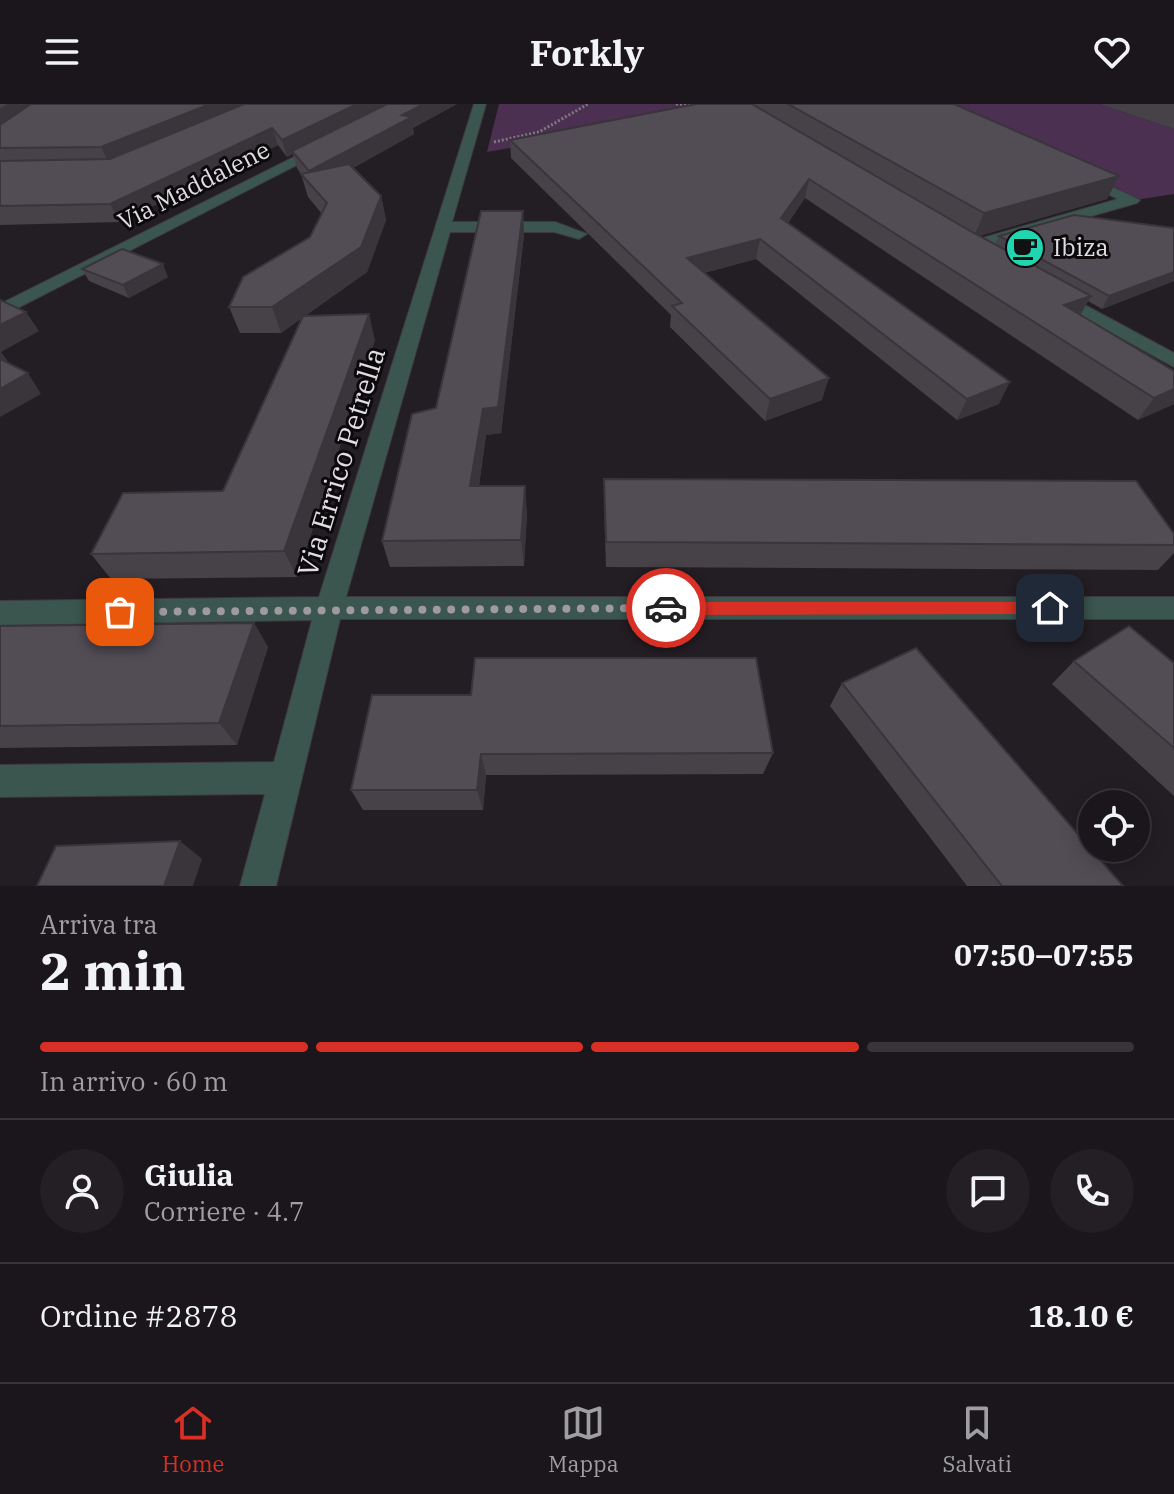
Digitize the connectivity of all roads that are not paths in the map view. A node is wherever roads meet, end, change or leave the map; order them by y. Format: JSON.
{"nodes":[{"id":1,"x":480,"y":104,"type":"edge"},
{"id":2,"x":338,"y":140,"type":"edge"},
{"id":3,"x":1067,"y":170,"type":"edge"},
{"id":4,"x":443,"y":227,"type":"junction"},
{"id":5,"x":579,"y":234,"type":"edge"},
{"id":6,"x":996,"y":260,"type":"edge"},
{"id":7,"x":1046,"y":288,"type":"edge"},
{"id":8,"x":0,"y":311,"type":"edge"},
{"id":9,"x":1174,"y":361,"type":"edge"},
{"id":10,"x":329,"y":608,"type":"junction"},
{"id":11,"x":1174,"y":608,"type":"edge"},
{"id":12,"x":0,"y":613,"type":"edge"},
{"id":13,"x":285,"y":778,"type":"junction"},
{"id":14,"x":0,"y":781,"type":"edge"},
{"id":15,"x":258,"y":886,"type":"edge"}],
"edges":[{"from":1,"to":4,"type":"street","name":"Via Errico Petrella"},
{"from":2,"to":8,"type":"street","name":"Via Maddalene"},
{"from":3,"to":6,"type":"street"},
{"from":4,"to":5,"type":"street"},
{"from":4,"to":10,"type":"street","name":"Via Errico Petrella"},
{"from":7,"to":9,"type":"street"},
{"from":10,"to":11,"type":"street"},
{"from":10,"to":12,"type":"street"},
{"from":10,"to":13,"type":"street","name":"Via Errico Petrella"},
{"from":13,"to":14,"type":"street"},
{"from":13,"to":15,"type":"street","name":"Via Errico Petrella"}]}
